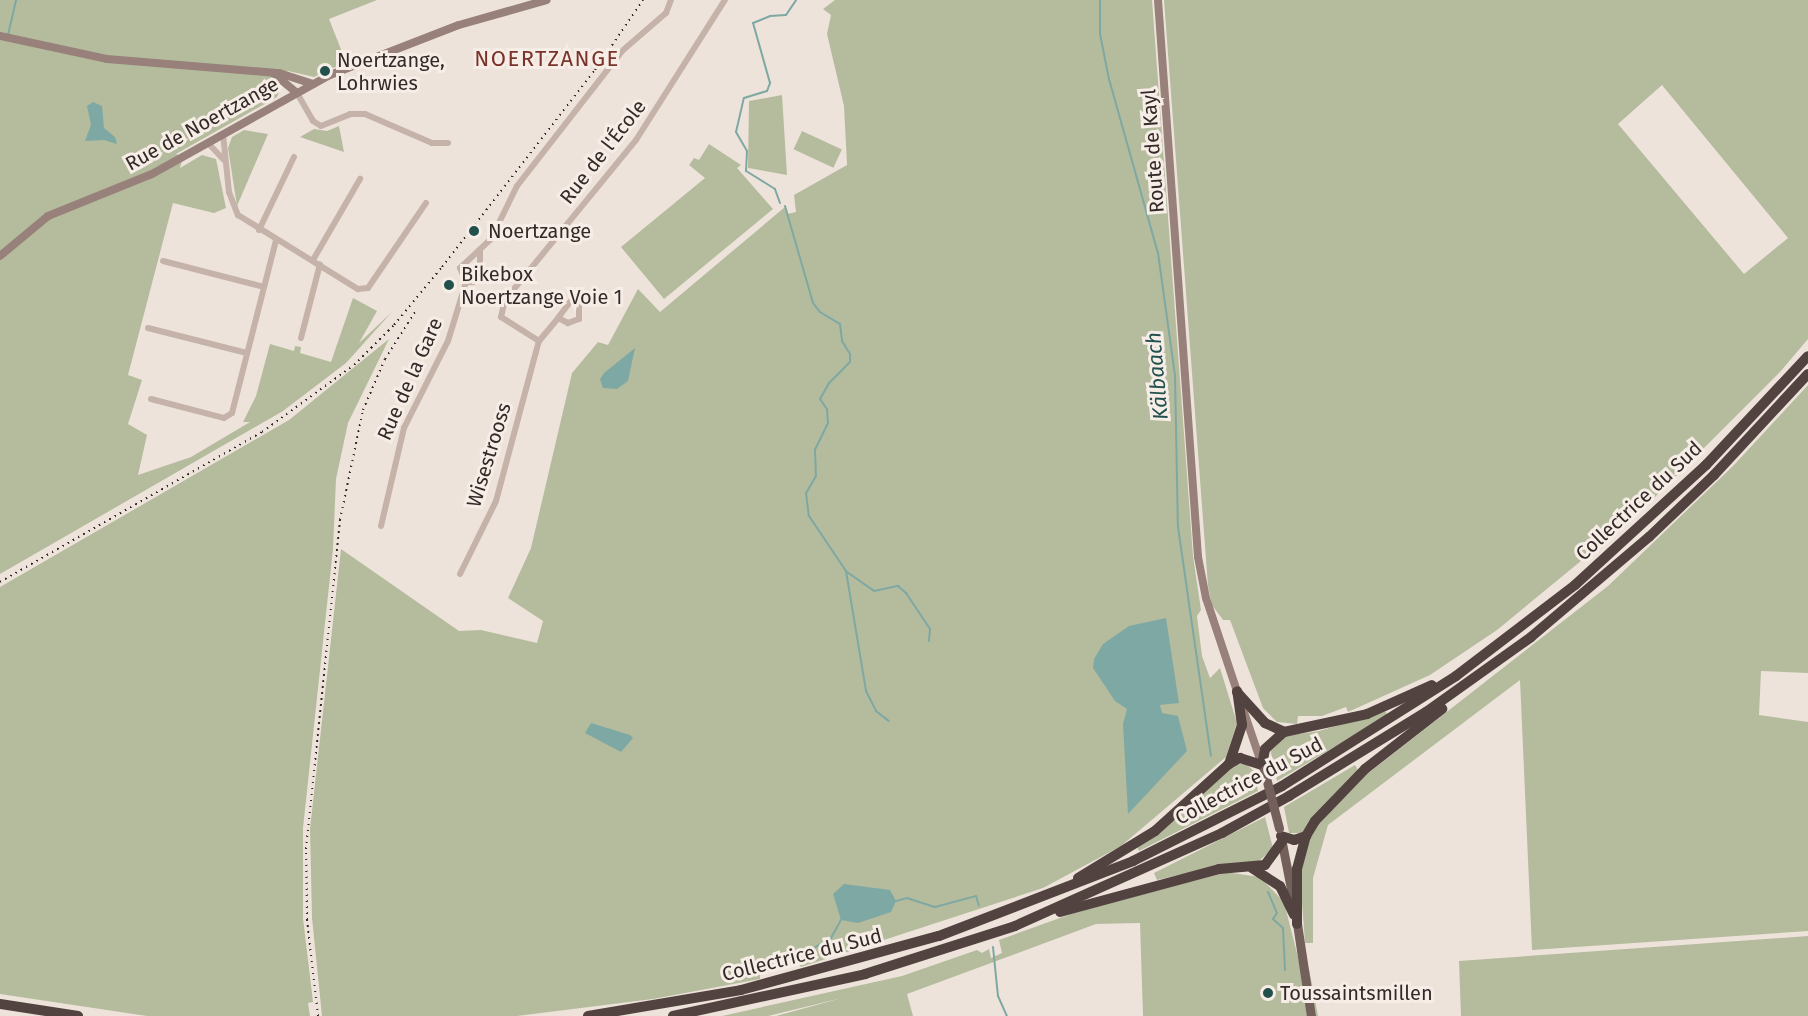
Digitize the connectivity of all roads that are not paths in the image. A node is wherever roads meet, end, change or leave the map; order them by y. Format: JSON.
{"nodes":[{"id":1,"x":547,"y":0,"type":"edge"},
{"id":2,"x":670,"y":0,"type":"edge"},
{"id":3,"x":725,"y":0,"type":"edge"},
{"id":4,"x":1158,"y":0,"type":"edge"},
{"id":5,"x":0,"y":36,"type":"edge"},
{"id":6,"x":273,"y":73,"type":"junction"},
{"id":7,"x":291,"y":76,"type":"junction"},
{"id":8,"x":281,"y":79,"type":"junction"},
{"id":9,"x":313,"y":84,"type":"junction"},
{"id":10,"x":297,"y":93,"type":"junction"},
{"id":11,"x":283,"y":101,"type":"junction"},
{"id":12,"x":223,"y":134,"type":"junction"},
{"id":13,"x":208,"y":143,"type":"junction"},
{"id":14,"x":448,"y":143,"type":"dead end"},
{"id":15,"x":294,"y":157,"type":"dead end"},
{"id":16,"x":224,"y":161,"type":"junction"},
{"id":17,"x":360,"y":179,"type":"dead end"},
{"id":18,"x":426,"y":203,"type":"dead end"},
{"id":19,"x":259,"y":230,"type":"junction"},
{"id":20,"x":276,"y":240,"type":"junction"},
{"id":21,"x":480,"y":251,"type":"junction"},
{"id":22,"x":0,"y":256,"type":"edge"},
{"id":23,"x":313,"y":260,"type":"junction"},
{"id":24,"x":163,"y":261,"type":"dead end"},
{"id":25,"x":320,"y":264,"type":"junction"},
{"id":26,"x":466,"y":282,"type":"junction"},
{"id":27,"x":264,"y":287,"type":"junction"},
{"id":28,"x":558,"y":318,"type":"dead end"},
{"id":29,"x":148,"y":328,"type":"dead end"},
{"id":30,"x":301,"y":338,"type":"dead end"},
{"id":31,"x":539,"y":341,"type":"junction"},
{"id":32,"x":247,"y":353,"type":"junction"},
{"id":33,"x":1808,"y":356,"type":"edge"},
{"id":34,"x":1808,"y":374,"type":"edge"},
{"id":35,"x":151,"y":399,"type":"dead end"},
{"id":36,"x":381,"y":526,"type":"dead end"},
{"id":37,"x":460,"y":574,"type":"dead end"},
{"id":38,"x":1470,"y":666,"type":"junction"},
{"id":39,"x":1472,"y":681,"type":"junction"},
{"id":40,"x":1237,"y":691,"type":"junction"},
{"id":41,"x":1284,"y":732,"type":"junction"},
{"id":42,"x":1229,"y":764,"type":"junction"},
{"id":43,"x":1263,"y":768,"type":"junction"},
{"id":44,"x":1281,"y":835,"type":"junction"},
{"id":45,"x":1306,"y":836,"type":"junction"},
{"id":46,"x":1252,"y":868,"type":"junction"},
{"id":47,"x":1030,"y":904,"type":"junction"},
{"id":48,"x":1297,"y":924,"type":"junction"},
{"id":49,"x":1015,"y":926,"type":"junction"},
{"id":50,"x":0,"y":1004,"type":"edge"},
{"id":51,"x":78,"y":1016,"type":"edge"},
{"id":52,"x":588,"y":1016,"type":"edge"},
{"id":53,"x":673,"y":1016,"type":"edge"},
{"id":54,"x":1311,"y":1016,"type":"edge"}],
"edges":[{"from":1,"to":9,"type":"main road","name":"Rue de Noertzange"},
{"from":2,"to":21,"type":"street","name":"Rue de la Gare"},
{"from":3,"to":31,"type":"street","name":"Rue de l'École"},
{"from":4,"to":40,"type":"main road","name":"Route de Kayl"},
{"from":5,"to":6,"type":"main road"},
{"from":6,"to":7,"type":"main road"},
{"from":6,"to":8,"type":"main road"},
{"from":7,"to":9,"type":"main road"},
{"from":7,"to":10,"type":"main road"},
{"from":8,"to":10,"type":"main road"},
{"from":8,"to":11,"type":"main road"},
{"from":9,"to":10,"type":"main road","name":"Rue de Noertzange"},
{"from":10,"to":11,"type":"main road","name":"Rue de Noertzange"},
{"from":10,"to":14,"type":"street"},
{"from":11,"to":12,"type":"main road","name":"Rue de Noertzange"},
{"from":12,"to":13,"type":"main road","name":"Rue de Noertzange"},
{"from":12,"to":16,"type":"street"},
{"from":13,"to":16,"type":"street"},
{"from":13,"to":22,"type":"main road","name":"Rue de Noertzange"},
{"from":15,"to":19,"type":"street"},
{"from":16,"to":19,"type":"street"},
{"from":17,"to":23,"type":"street"},
{"from":18,"to":25,"type":"street"},
{"from":19,"to":20,"type":"street"},
{"from":20,"to":23,"type":"street"},
{"from":20,"to":27,"type":"street"},
{"from":21,"to":26,"type":"street","name":"Rue de la Gare"},
{"from":21,"to":26,"type":"street","name":"Rue de la Gare"},
{"from":23,"to":25,"type":"street"},
{"from":24,"to":27,"type":"street"},
{"from":25,"to":30,"type":"street"},
{"from":26,"to":36,"type":"street","name":"Rue de la Gare"},
{"from":27,"to":32,"type":"street"},
{"from":28,"to":31,"type":"street","name":"Wisestrooss"},
{"from":29,"to":32,"type":"street"},
{"from":31,"to":37,"type":"street","name":"Wisestrooss"},
{"from":32,"to":35,"type":"street"},
{"from":33,"to":38,"type":"highway","name":"Collectrice du Sud"},
{"from":34,"to":39,"type":"highway","name":"Collectrice du Sud"},
{"from":38,"to":41,"type":"highway"},
{"from":38,"to":47,"type":"highway","name":"Collectrice du Sud"},
{"from":39,"to":45,"type":"highway"},
{"from":39,"to":49,"type":"highway","name":"Collectrice du Sud"},
{"from":40,"to":41,"type":"highway"},
{"from":40,"to":42,"type":"highway"},
{"from":40,"to":43,"type":"main road","name":"Route de Kayl"},
{"from":41,"to":43,"type":"highway"},
{"from":42,"to":43,"type":"highway"},
{"from":42,"to":47,"type":"highway"},
{"from":43,"to":44,"type":"main road","bridge":true},
{"from":44,"to":45,"type":"highway"},
{"from":44,"to":46,"type":"highway"},
{"from":44,"to":48,"type":"main road"},
{"from":45,"to":48,"type":"highway"},
{"from":46,"to":48,"type":"highway"},
{"from":46,"to":49,"type":"highway"},
{"from":47,"to":52,"type":"highway","name":"Collectrice du Sud"},
{"from":48,"to":54,"type":"main road"},
{"from":49,"to":53,"type":"highway","name":"Collectrice du Sud"},
{"from":50,"to":51,"type":"highway"}]}
